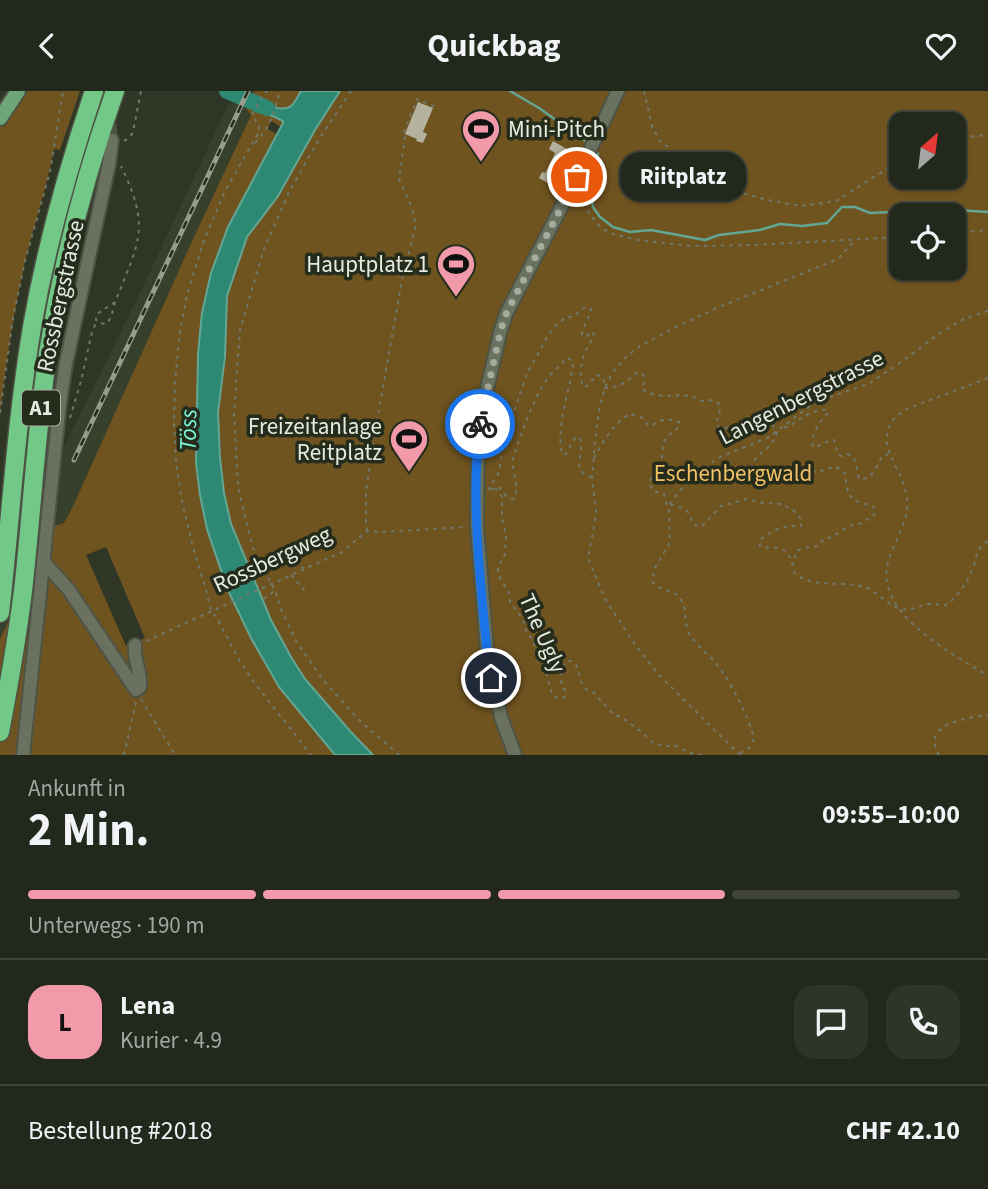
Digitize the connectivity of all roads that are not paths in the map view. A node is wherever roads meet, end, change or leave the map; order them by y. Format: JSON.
{"nodes":[{"id":1,"x":18,"y":91,"type":"edge"},
{"id":2,"x":94,"y":91,"type":"edge"},
{"id":3,"x":116,"y":91,"type":"edge"},
{"id":4,"x":618,"y":91,"type":"edge"},
{"id":5,"x":0,"y":118,"type":"edge"},
{"id":6,"x":112,"y":145,"type":"tunnel mouth"},
{"id":7,"x":44,"y":562,"type":"junction"},
{"id":8,"x":0,"y":613,"type":"edge"},
{"id":9,"x":135,"y":645,"type":"road end"},
{"id":10,"x":0,"y":732,"type":"edge"},
{"id":11,"x":23,"y":755,"type":"edge"},
{"id":12,"x":515,"y":755,"type":"edge"}],
"edges":[{"from":1,"to":5,"type":"main road"},
{"from":2,"to":8,"type":"highway","number":"A1"},
{"from":3,"to":10,"type":"highway","number":"A1"},
{"from":4,"to":12,"type":"street"},
{"from":6,"to":7,"type":"street","name":"Rossbergstrasse"},
{"from":7,"to":9,"type":"street"},
{"from":7,"to":11,"type":"street","name":"Rossbergstrasse"}]}
